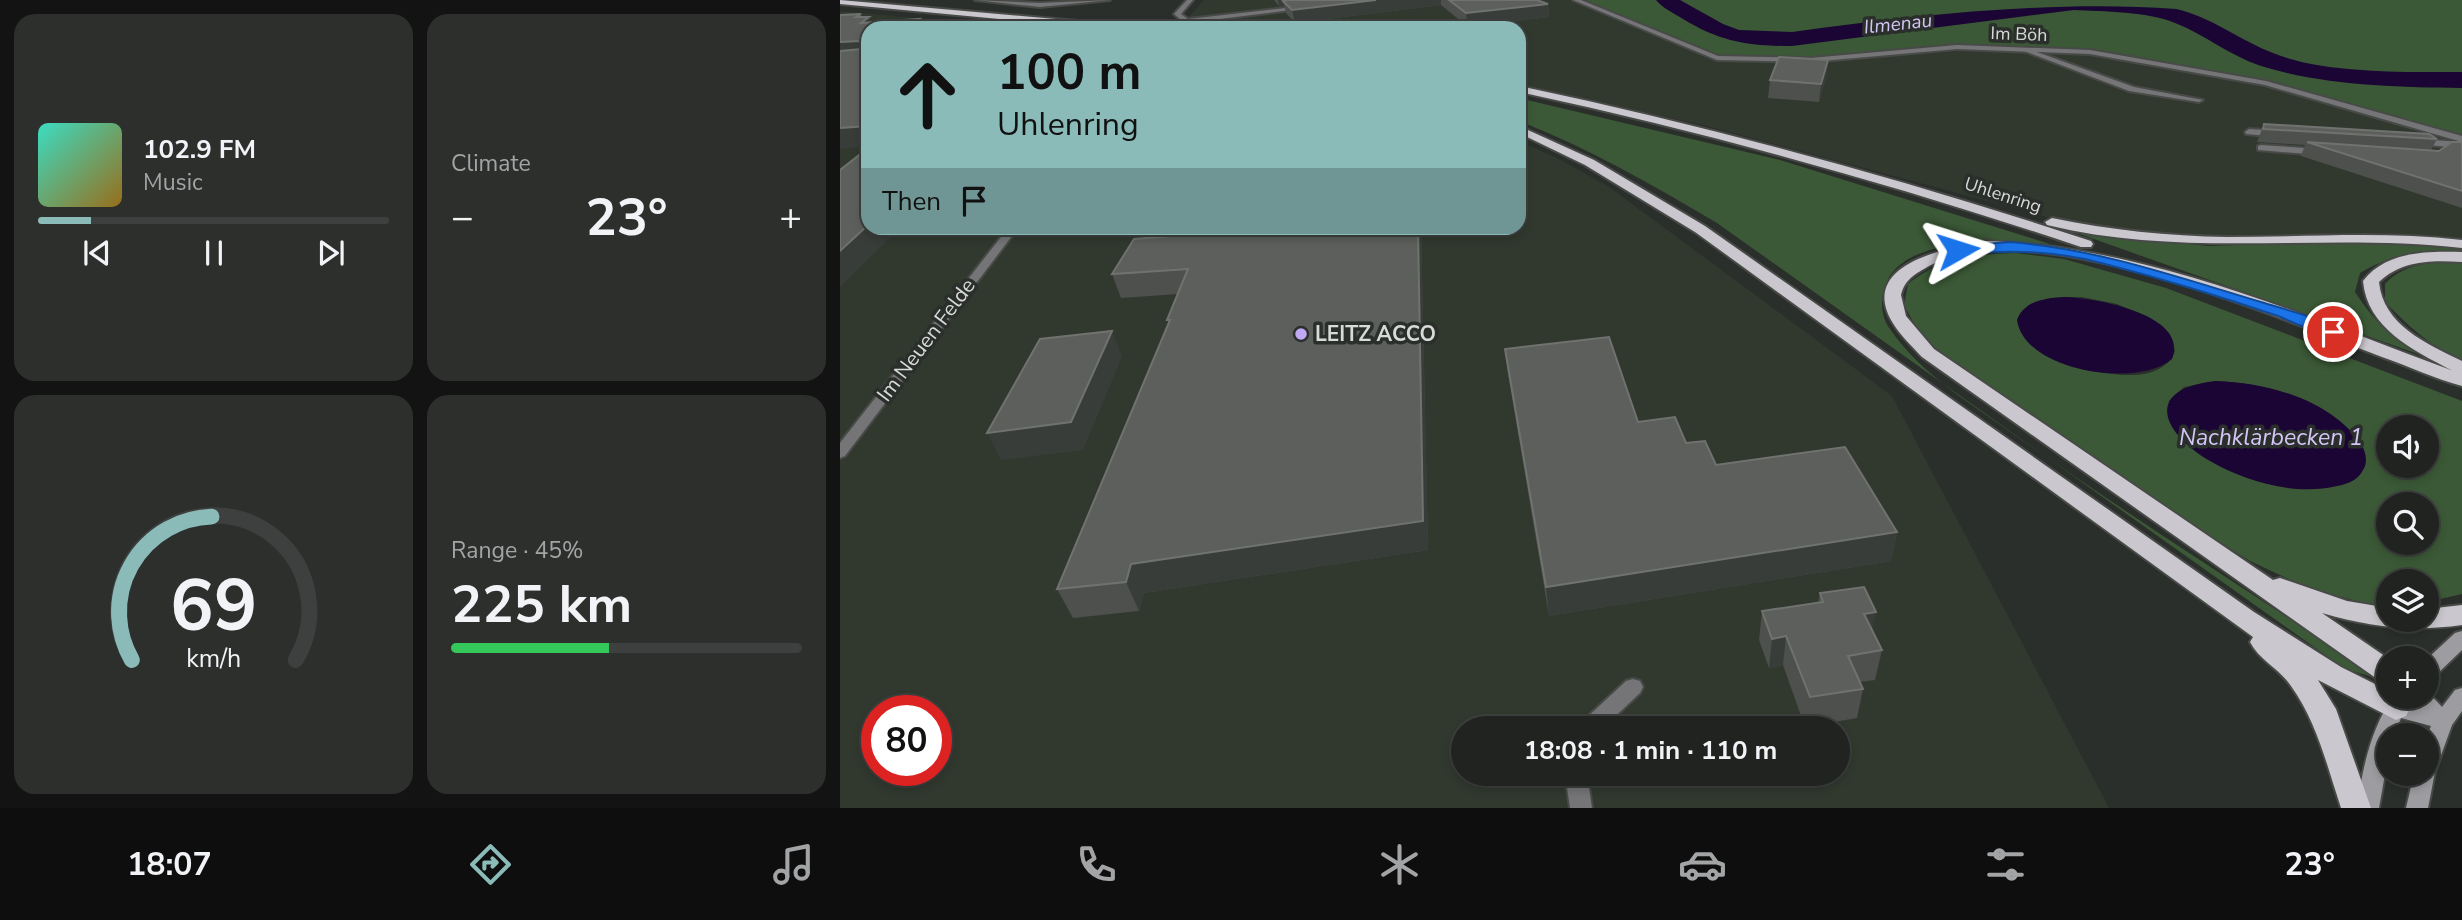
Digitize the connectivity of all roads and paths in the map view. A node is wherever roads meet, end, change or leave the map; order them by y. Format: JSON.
{"nodes":[{"id":1,"x":978,"y":0,"type":"edge"},
{"id":2,"x":1107,"y":0,"type":"edge"},
{"id":3,"x":1190,"y":0,"type":"edge"},
{"id":4,"x":1576,"y":0,"type":"edge"},
{"id":5,"x":840,"y":2,"type":"edge"},
{"id":6,"x":1318,"y":6,"type":"edge"},
{"id":7,"x":840,"y":9,"type":"edge"},
{"id":8,"x":976,"y":21,"type":"edge"},
{"id":9,"x":1048,"y":21,"type":"edge"},
{"id":10,"x":1182,"y":21,"type":"edge"},
{"id":11,"x":1191,"y":21,"type":"edge"},
{"id":12,"x":2026,"y":50,"type":"junction"},
{"id":13,"x":1526,"y":92,"type":"edge"},
{"id":14,"x":2199,"y":100,"type":"dead end"},
{"id":15,"x":1526,"y":132,"type":"edge"},
{"id":16,"x":2249,"y":132,"type":"dead end"},
{"id":17,"x":2289,"y":135,"type":"edge"},
{"id":18,"x":2462,"y":139,"type":"edge"},
{"id":19,"x":2409,"y":142,"type":"edge"},
{"id":20,"x":2449,"y":144,"type":"junction"},
{"id":21,"x":2462,"y":145,"type":"edge"},
{"id":22,"x":2262,"y":148,"type":"dead end"},
{"id":23,"x":2440,"y":151,"type":"edge"},
{"id":24,"x":2327,"y":152,"type":"edge"},
{"id":25,"x":1909,"y":187,"type":"junction"},
{"id":26,"x":1008,"y":235,"type":"edge"},
{"id":27,"x":2462,"y":244,"type":"edge"},
{"id":28,"x":2462,"y":257,"type":"edge"},
{"id":29,"x":2282,"y":313,"type":"junction"},
{"id":30,"x":2462,"y":368,"type":"edge"},
{"id":31,"x":2462,"y":380,"type":"edge"},
{"id":32,"x":840,"y":453,"type":"edge"},
{"id":33,"x":2231,"y":564,"type":"junction"},
{"id":34,"x":2462,"y":615,"type":"edge"},
{"id":35,"x":2245,"y":619,"type":"junction"},
{"id":36,"x":2462,"y":638,"type":"edge"},
{"id":37,"x":2439,"y":660,"type":"edge"},
{"id":38,"x":2376,"y":664,"type":"edge"},
{"id":39,"x":1633,"y":687,"type":"dead end"},
{"id":40,"x":2376,"y":690,"type":"edge"},
{"id":41,"x":2462,"y":696,"type":"edge"},
{"id":42,"x":2402,"y":709,"type":"edge"},
{"id":43,"x":2422,"y":709,"type":"edge"},
{"id":44,"x":1602,"y":716,"type":"edge"},
{"id":45,"x":2442,"y":720,"type":"junction"},
{"id":46,"x":2439,"y":729,"type":"edge"},
{"id":47,"x":1577,"y":786,"type":"edge"},
{"id":48,"x":2423,"y":786,"type":"edge"},
{"id":49,"x":1580,"y":808,"type":"edge"},
{"id":50,"x":2356,"y":808,"type":"edge"},
{"id":51,"x":2368,"y":808,"type":"edge"},
{"id":52,"x":2417,"y":808,"type":"edge"}],
"edges":[{"from":1,"to":2,"type":"street"},
{"from":3,"to":10,"type":"street"},
{"from":4,"to":12,"type":"street","name":"Im Böh"},
{"from":5,"to":9,"type":"highway"},
{"from":6,"to":11,"type":"street"},
{"from":7,"to":8,"type":"highway"},
{"from":12,"to":14,"type":"street"},
{"from":12,"to":18,"type":"street","name":"Im Böh"},
{"from":13,"to":25,"type":"highway","name":"Uhlenring"},
{"from":15,"to":35,"type":"highway"},
{"from":16,"to":17,"type":"street"},
{"from":19,"to":20,"type":"street"},
{"from":20,"to":21,"type":"street"},
{"from":20,"to":23,"type":"street"},
{"from":22,"to":24,"type":"street"},
{"from":25,"to":27,"type":"highway"},
{"from":25,"to":29,"type":"highway","name":"Uhlenring"},
{"from":26,"to":32,"type":"street","name":"Im Neuen Felde"},
{"from":28,"to":30,"type":"highway"},
{"from":29,"to":31,"type":"highway","name":"Uhlenring"},
{"from":29,"to":33,"type":"highway"},
{"from":33,"to":34,"type":"highway"},
{"from":33,"to":38,"type":"highway"},
{"from":35,"to":40,"type":"highway"},
{"from":35,"to":50,"type":"highway"},
{"from":36,"to":37,"type":"main road"},
{"from":39,"to":44,"type":"street"},
{"from":41,"to":45,"type":"main road"},
{"from":42,"to":51,"type":"main road"},
{"from":43,"to":45,"type":"main road"},
{"from":45,"to":46,"type":"main road"},
{"from":47,"to":49,"type":"street"},
{"from":48,"to":52,"type":"main road"}]}
